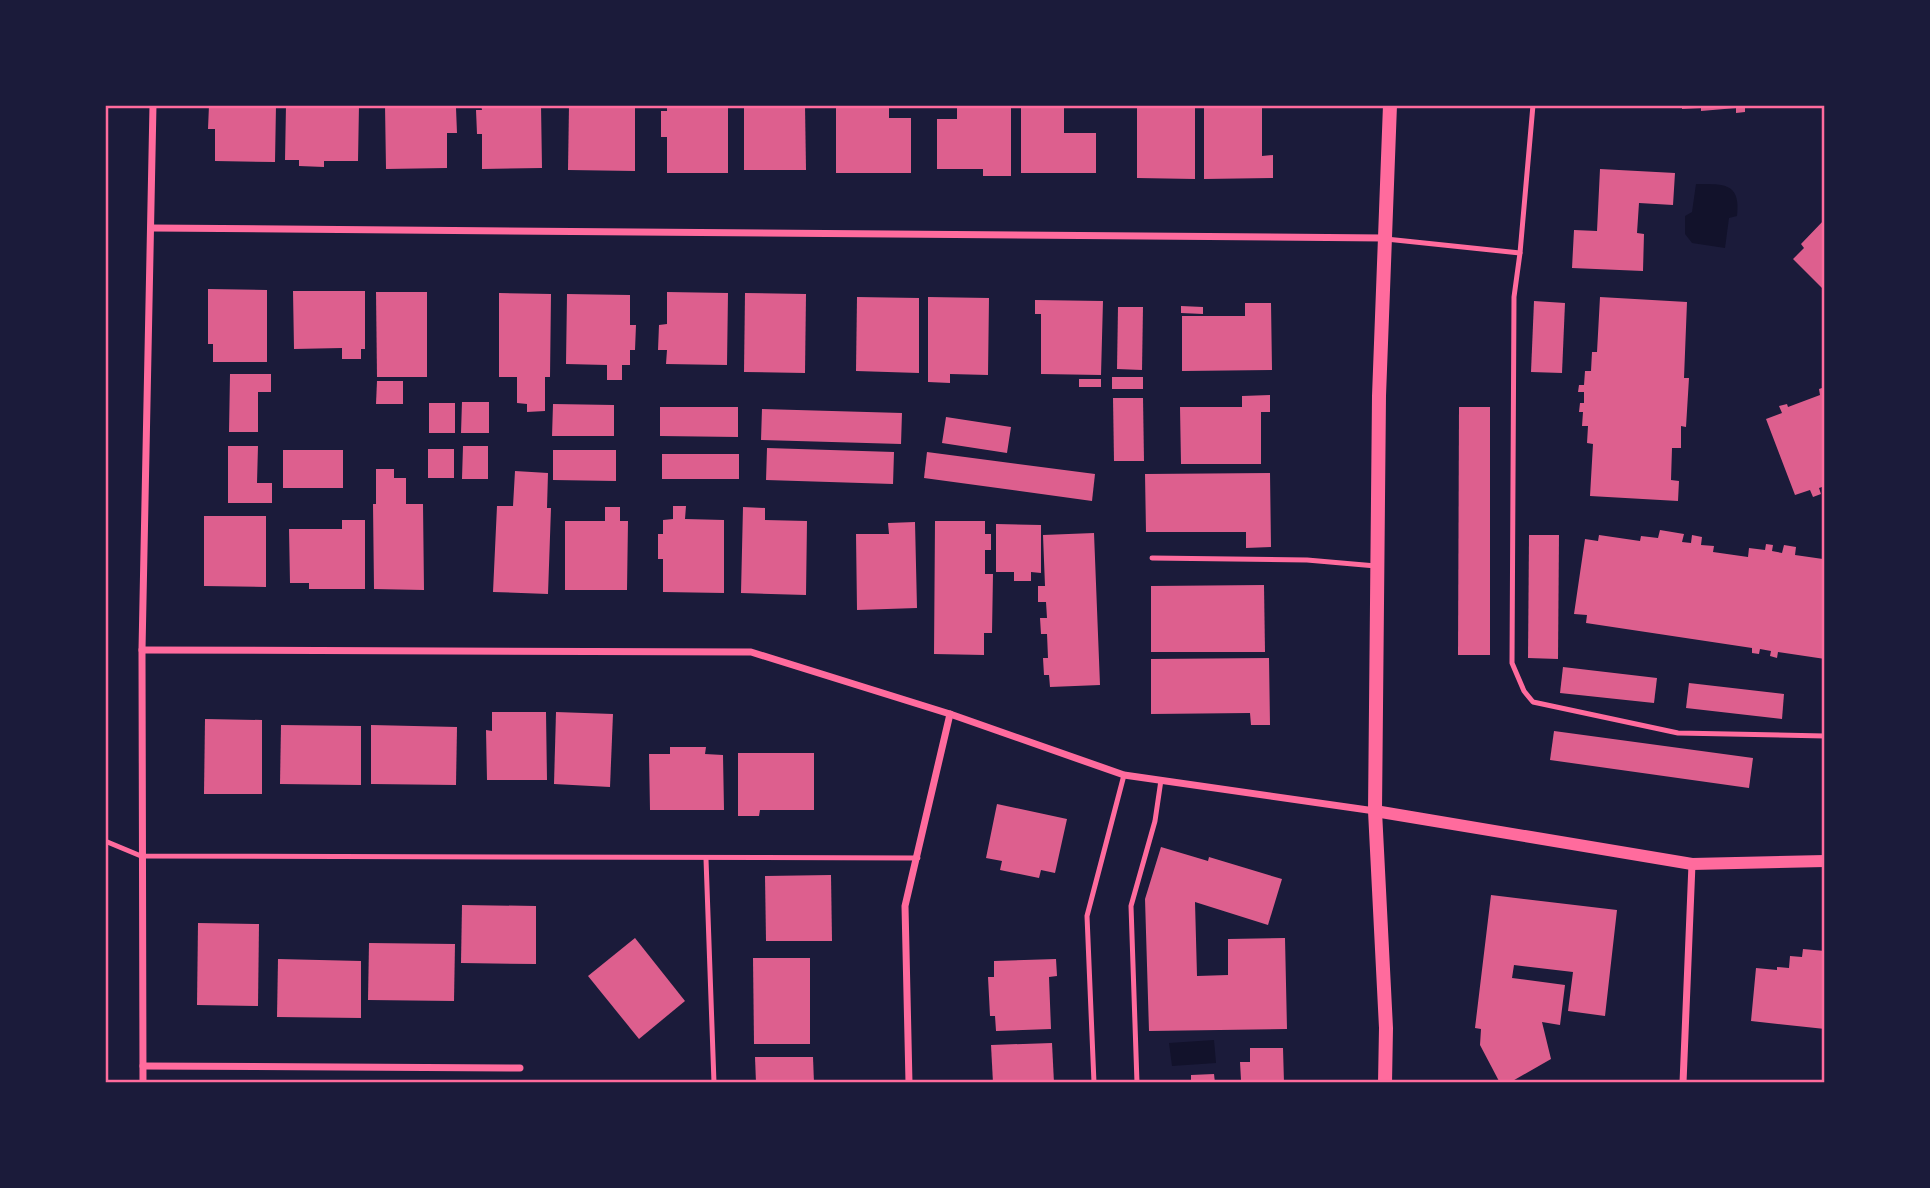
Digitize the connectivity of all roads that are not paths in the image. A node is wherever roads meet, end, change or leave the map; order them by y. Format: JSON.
{"nodes":[{"id":1,"x":153,"y":105,"type":"edge"},
{"id":2,"x":1390,"y":105,"type":"edge"},
{"id":3,"x":1534,"y":105,"type":"edge"},
{"id":4,"x":152,"y":228,"type":"junction"},
{"id":5,"x":1384,"y":238,"type":"junction"},
{"id":6,"x":1520,"y":253,"type":"junction"},
{"id":7,"x":1152,"y":558,"type":"dead end"},
{"id":8,"x":1379,"y":566,"type":"junction"},
{"id":9,"x":142,"y":650,"type":"junction"},
{"id":10,"x":950,"y":714,"type":"junction"},
{"id":11,"x":1825,"y":736,"type":"edge"},
{"id":12,"x":1124,"y":775,"type":"junction"},
{"id":13,"x":1161,"y":780,"type":"junction"},
{"id":14,"x":1375,"y":811,"type":"junction"},
{"id":15,"x":105,"y":841,"type":"edge"},
{"id":16,"x":141,"y":856,"type":"junction"},
{"id":17,"x":918,"y":858,"type":"junction"},
{"id":18,"x":706,"y":859,"type":"junction"},
{"id":19,"x":1825,"y":861,"type":"edge"},
{"id":20,"x":1692,"y":864,"type":"junction"},
{"id":21,"x":143,"y":1066,"type":"junction"},
{"id":22,"x":520,"y":1068,"type":"dead end"},
{"id":23,"x":143,"y":1083,"type":"edge"},
{"id":24,"x":714,"y":1083,"type":"edge"},
{"id":25,"x":909,"y":1083,"type":"edge"},
{"id":26,"x":1094,"y":1083,"type":"edge"},
{"id":27,"x":1137,"y":1083,"type":"edge"},
{"id":28,"x":1385,"y":1083,"type":"edge"},
{"id":29,"x":1683,"y":1083,"type":"edge"}],
"edges":[{"from":1,"to":4,"type":"street"},
{"from":2,"to":5,"type":"main road"},
{"from":3,"to":6,"type":"lane"},
{"from":4,"to":5,"type":"street"},
{"from":4,"to":9,"type":"street"},
{"from":5,"to":6,"type":"lane"},
{"from":5,"to":8,"type":"main road"},
{"from":6,"to":11,"type":"lane"},
{"from":7,"to":8,"type":"lane"},
{"from":8,"to":14,"type":"main road"},
{"from":9,"to":10,"type":"street"},
{"from":9,"to":16,"type":"street"},
{"from":10,"to":12,"type":"street"},
{"from":10,"to":17,"type":"street"},
{"from":12,"to":13,"type":"street"},
{"from":12,"to":26,"type":"lane"},
{"from":13,"to":14,"type":"street"},
{"from":13,"to":27,"type":"lane"},
{"from":14,"to":20,"type":"street"},
{"from":14,"to":28,"type":"main road"},
{"from":15,"to":16,"type":"lane"},
{"from":16,"to":18,"type":"lane"},
{"from":16,"to":21,"type":"street"},
{"from":17,"to":18,"type":"lane"},
{"from":17,"to":25,"type":"street"},
{"from":18,"to":24,"type":"lane"},
{"from":19,"to":20,"type":"street"},
{"from":20,"to":29,"type":"street"},
{"from":21,"to":22,"type":"street"},
{"from":21,"to":23,"type":"street"}]}
